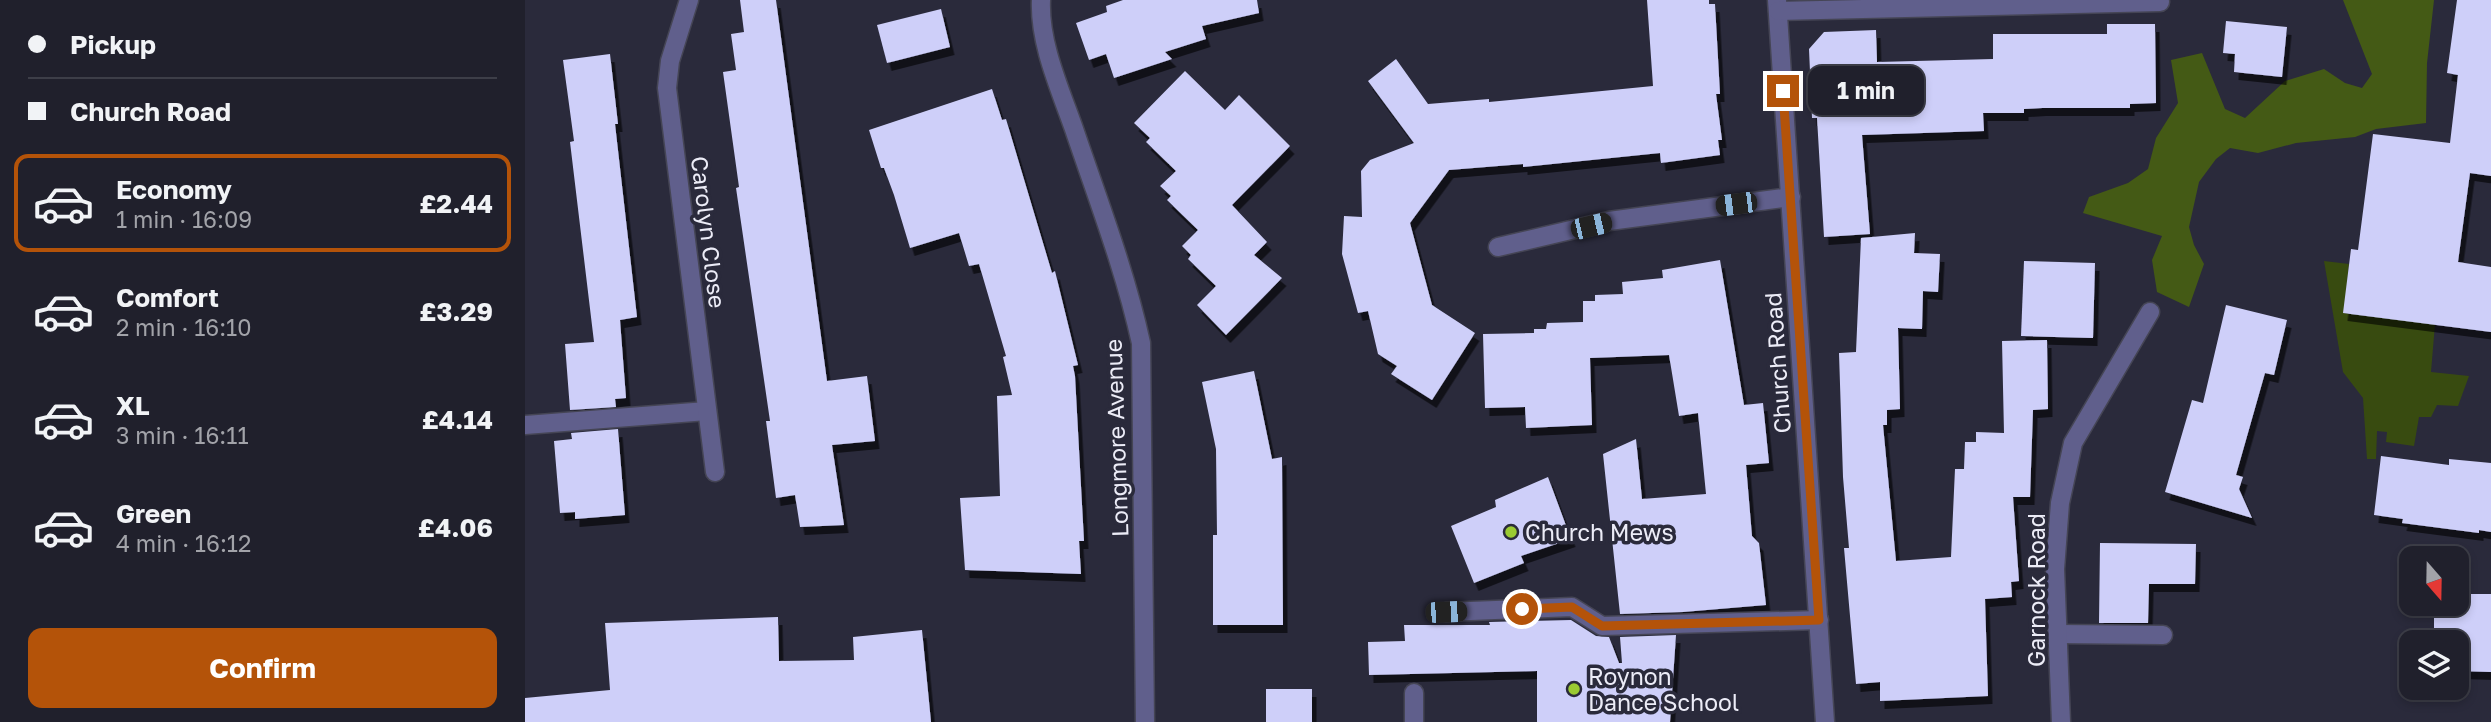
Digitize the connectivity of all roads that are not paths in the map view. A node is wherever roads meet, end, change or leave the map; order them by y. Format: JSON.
{"nodes":[{"id":1,"x":689,"y":0,"type":"edge"},
{"id":2,"x":1041,"y":0,"type":"edge"},
{"id":3,"x":2160,"y":2,"type":"dead end"},
{"id":4,"x":1777,"y":6,"type":"edge"},
{"id":5,"x":1791,"y":197,"type":"junction"},
{"id":6,"x":1498,"y":247,"type":"dead end"},
{"id":7,"x":2150,"y":312,"type":"dead end"},
{"id":8,"x":707,"y":411,"type":"junction"},
{"id":9,"x":525,"y":425,"type":"edge"},
{"id":10,"x":715,"y":472,"type":"dead end"},
{"id":11,"x":1446,"y":612,"type":"dead end"},
{"id":12,"x":1819,"y":620,"type":"junction"},
{"id":13,"x":2058,"y":634,"type":"junction"},
{"id":14,"x":2163,"y":635,"type":"dead end"},
{"id":15,"x":1414,"y":692,"type":"dead end"},
{"id":16,"x":1145,"y":722,"type":"edge"},
{"id":17,"x":1414,"y":722,"type":"edge"},
{"id":18,"x":1825,"y":722,"type":"edge"},
{"id":19,"x":2061,"y":722,"type":"edge"}],
"edges":[{"from":1,"to":8,"type":"street","name":"Carolyn Close"},
{"from":2,"to":16,"type":"street","name":"Longmore Avenue"},
{"from":3,"to":4,"type":"street"},
{"from":4,"to":5,"type":"street","name":"Church Road"},
{"from":5,"to":6,"type":"street"},
{"from":5,"to":12,"type":"street","name":"Church Road"},
{"from":7,"to":13,"type":"street","name":"Garnock Road"},
{"from":8,"to":9,"type":"street"},
{"from":8,"to":10,"type":"street","name":"Carolyn Close"},
{"from":11,"to":12,"type":"street"},
{"from":12,"to":18,"type":"street","name":"Church Road"},
{"from":13,"to":14,"type":"street"},
{"from":13,"to":19,"type":"street","name":"Garnock Road"},
{"from":15,"to":17,"type":"street"}]}
